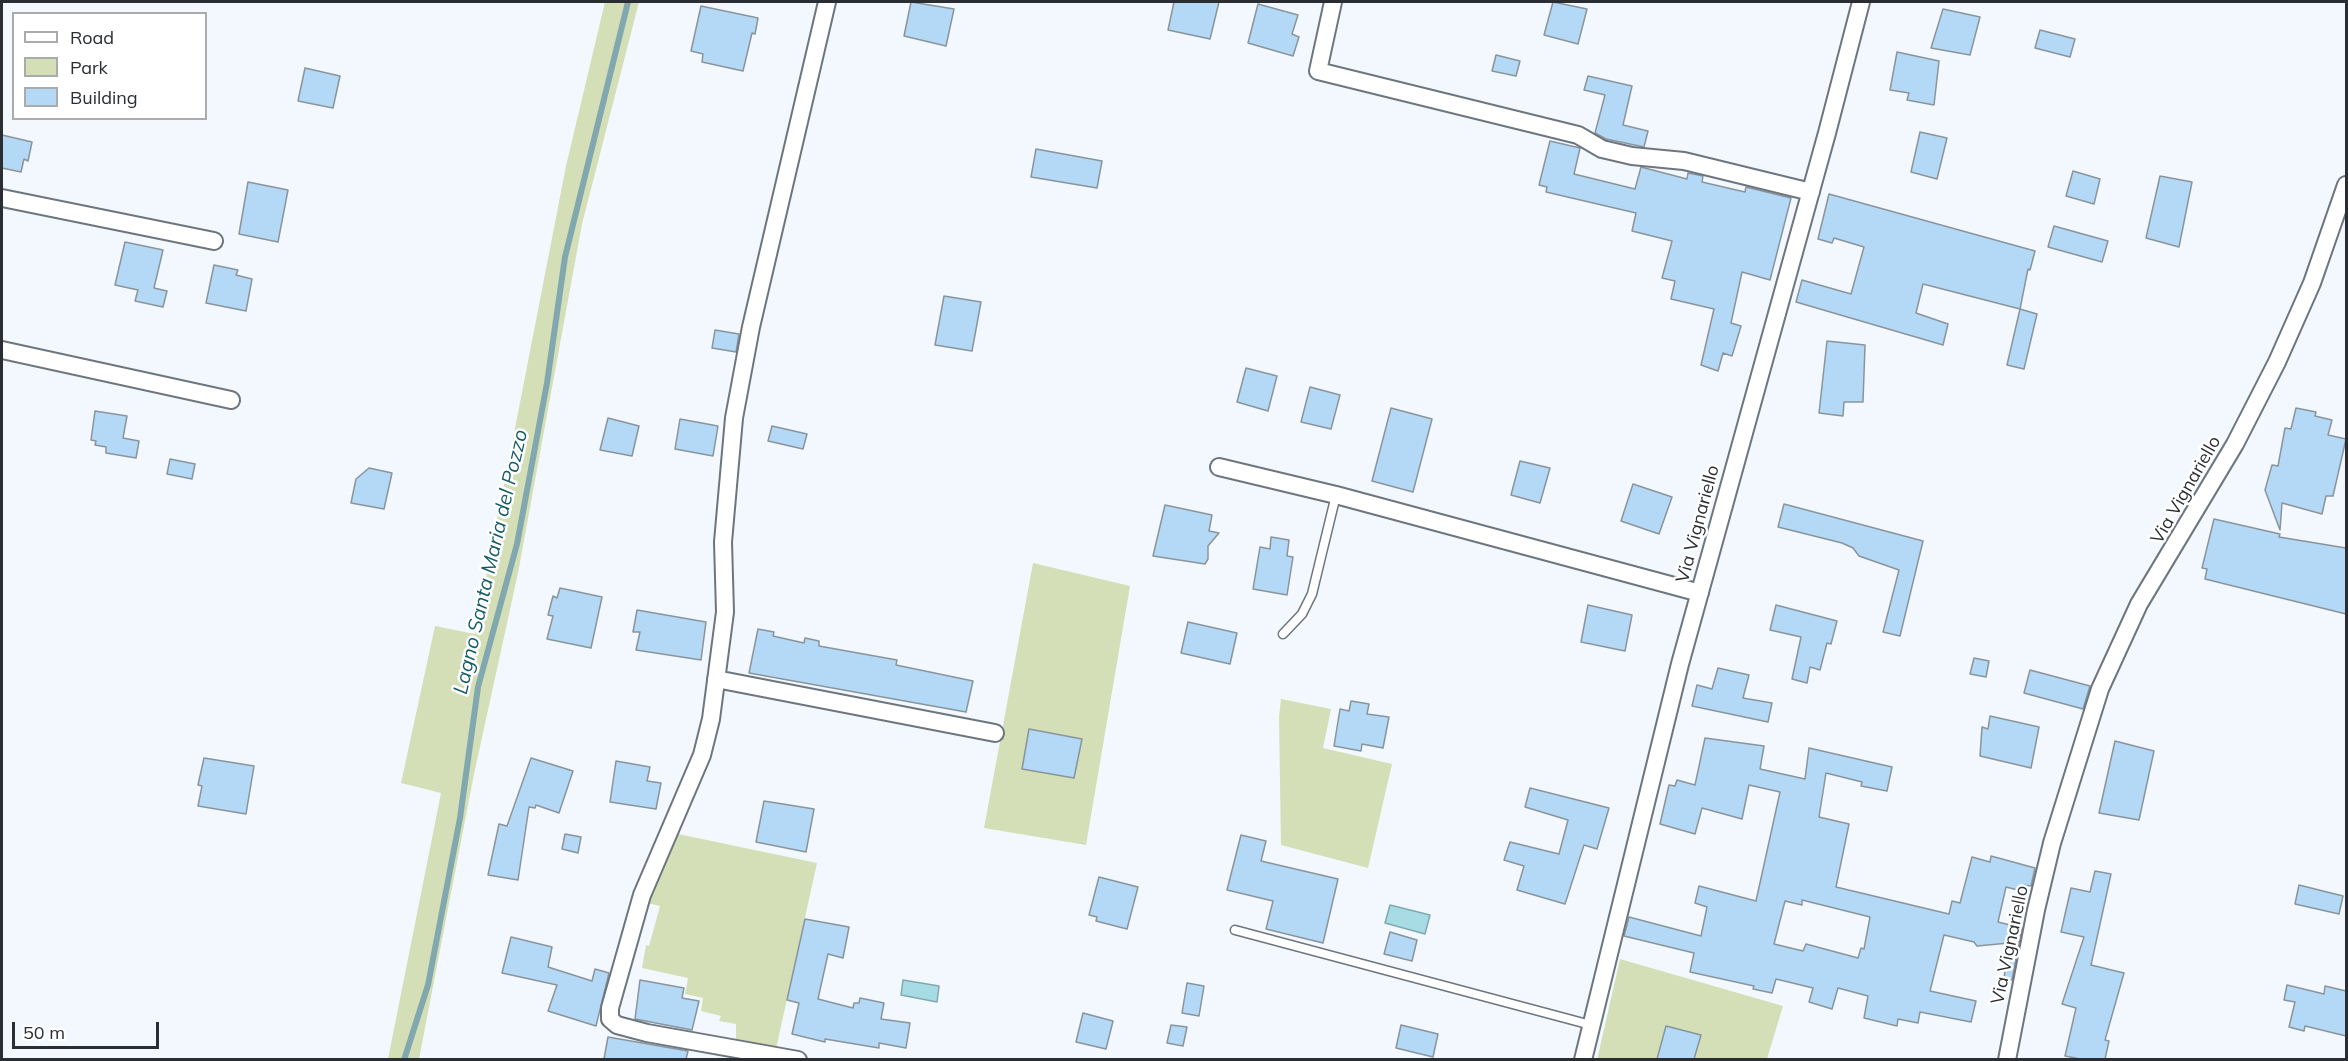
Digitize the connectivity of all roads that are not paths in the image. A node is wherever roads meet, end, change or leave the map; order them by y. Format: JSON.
{"nodes":[{"id":1,"x":827,"y":2,"type":"edge"},
{"id":2,"x":1333,"y":2,"type":"edge"},
{"id":3,"x":1861,"y":2,"type":"edge"},
{"id":4,"x":2346,"y":185,"type":"edge"},
{"id":5,"x":1811,"y":192,"type":"junction"},
{"id":6,"x":2,"y":198,"type":"edge"},
{"id":7,"x":214,"y":241,"type":"dead end"},
{"id":8,"x":2,"y":350,"type":"edge"},
{"id":9,"x":231,"y":400,"type":"dead end"},
{"id":10,"x":1219,"y":467,"type":"dead end"},
{"id":11,"x":1336,"y":495,"type":"junction"},
{"id":12,"x":1700,"y":593,"type":"junction"},
{"id":13,"x":1282,"y":634,"type":"dead end"},
{"id":14,"x":717,"y":679,"type":"junction"},
{"id":15,"x":994,"y":733,"type":"dead end"},
{"id":16,"x":1235,"y":930,"type":"dead end"},
{"id":17,"x":1591,"y":1025,"type":"junction"},
{"id":18,"x":798,"y":1059,"type":"edge"},
{"id":19,"x":1583,"y":1059,"type":"edge"},
{"id":20,"x":2007,"y":1059,"type":"edge"}],
"edges":[{"from":1,"to":14,"type":"street"},
{"from":2,"to":5,"type":"street"},
{"from":3,"to":5,"type":"street","name":"Via Vignariello"},
{"from":4,"to":20,"type":"street","name":"Via Vignariello"},
{"from":5,"to":12,"type":"street","name":"Via Vignariello"},
{"from":6,"to":7,"type":"street"},
{"from":8,"to":9,"type":"street"},
{"from":10,"to":11,"type":"street"},
{"from":11,"to":12,"type":"street"},
{"from":11,"to":13,"type":"lane"},
{"from":12,"to":17,"type":"street","name":"Via Vignariello"},
{"from":14,"to":15,"type":"street"},
{"from":14,"to":18,"type":"street"},
{"from":16,"to":17,"type":"lane"},
{"from":17,"to":19,"type":"street","name":"Via Vignariello"}]}
